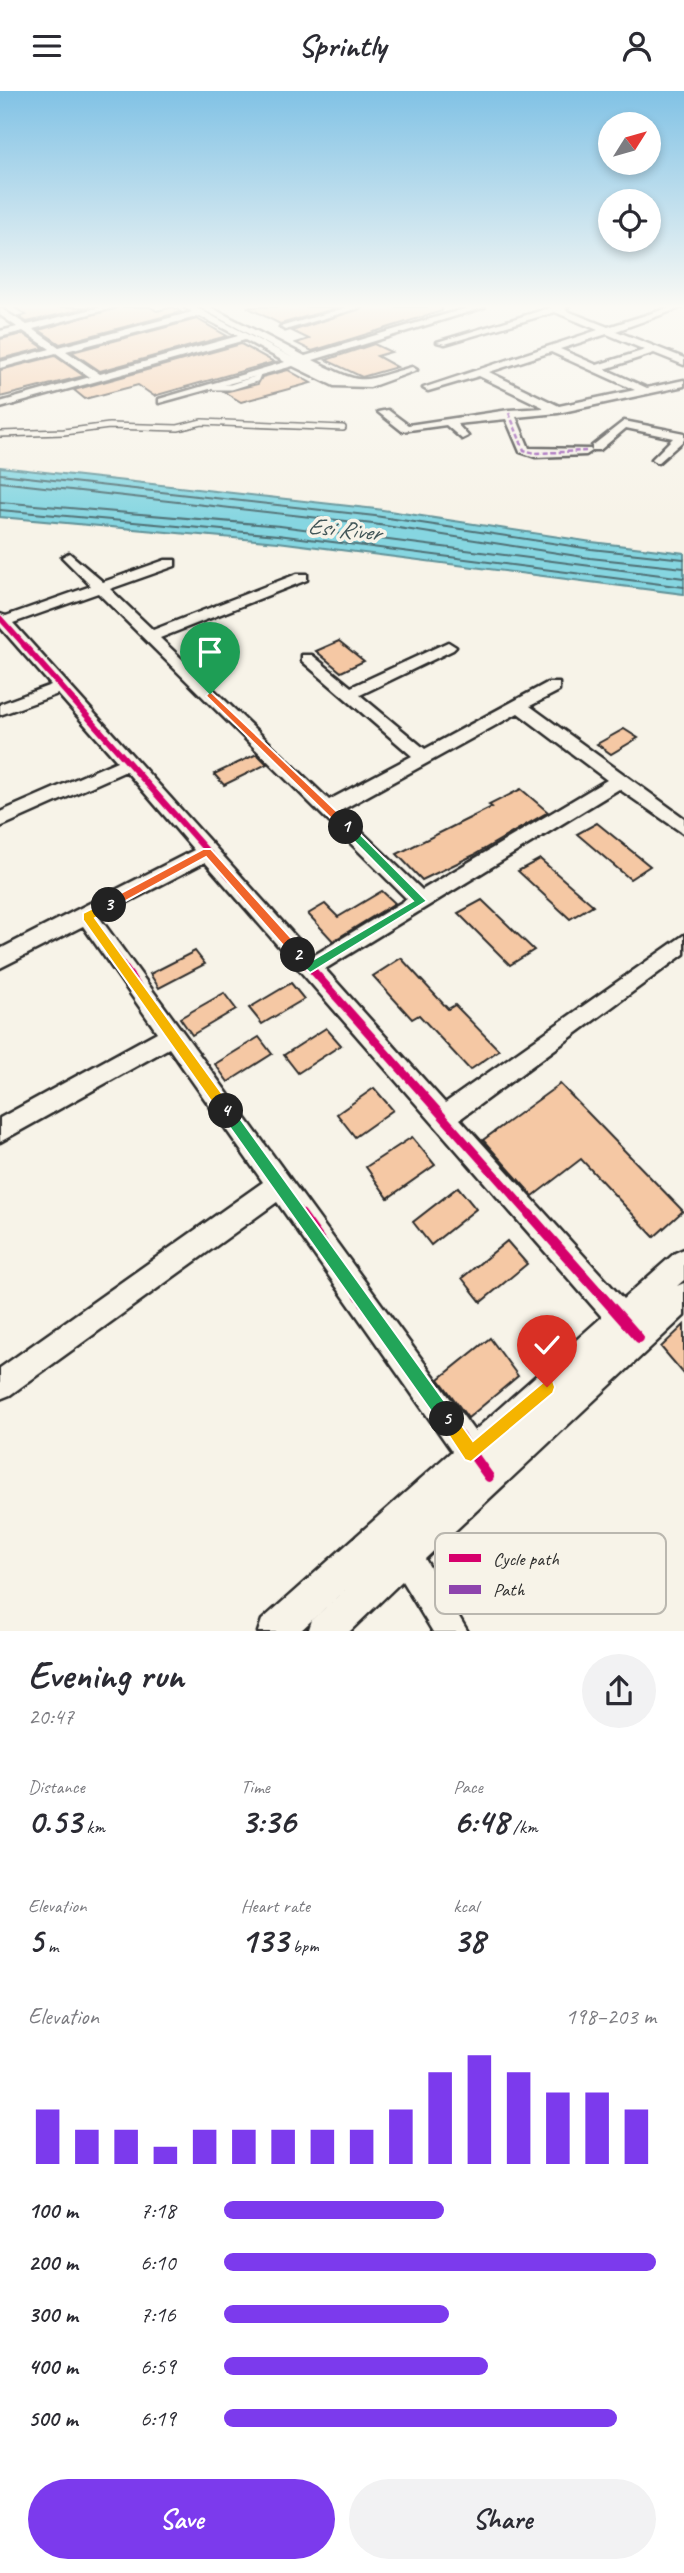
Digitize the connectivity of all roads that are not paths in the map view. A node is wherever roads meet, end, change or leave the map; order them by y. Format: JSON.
{"nodes":[{"id":1,"x":96,"y":379,"type":"edge"},
{"id":2,"x":242,"y":379,"type":"edge"},
{"id":3,"x":326,"y":379,"type":"edge"},
{"id":4,"x":344,"y":379,"type":"edge"},
{"id":5,"x":385,"y":379,"type":"edge"},
{"id":6,"x":458,"y":379,"type":"edge"},
{"id":7,"x":494,"y":379,"type":"edge"},
{"id":8,"x":618,"y":379,"type":"edge"},
{"id":9,"x":343,"y":383,"type":"junction"},
{"id":10,"x":684,"y":383,"type":"edge"},
{"id":11,"x":428,"y":388,"type":"dead end"},
{"id":12,"x":645,"y":391,"type":"junction"},
{"id":13,"x":163,"y":401,"type":"dead end"},
{"id":14,"x":0,"y":405,"type":"edge"},
{"id":15,"x":558,"y":410,"type":"junction"},
{"id":16,"x":384,"y":412,"type":"dead end"},
{"id":17,"x":509,"y":413,"type":"junction"},
{"id":18,"x":449,"y":421,"type":"junction"},
{"id":19,"x":343,"y":428,"type":"dead end"},
{"id":20,"x":0,"y":434,"type":"edge"},
{"id":21,"x":462,"y":436,"type":"dead end"},
{"id":22,"x":683,"y":436,"type":"edge"},
{"id":23,"x":561,"y":438,"type":"dead end"},
{"id":24,"x":567,"y":450,"type":"junction"},
{"id":25,"x":658,"y":459,"type":"dead end"},
{"id":26,"x":69,"y":557,"type":"dead end"},
{"id":27,"x":170,"y":563,"type":"dead end"},
{"id":28,"x":302,"y":577,"type":"dead end"},
{"id":29,"x":101,"y":588,"type":"junction"},
{"id":30,"x":5,"y":629,"type":"edge"},
{"id":31,"x":151,"y":636,"type":"junction"},
{"id":32,"x":448,"y":647,"type":"dead end"},
{"id":33,"x":307,"y":658,"type":"dead end"},
{"id":34,"x":61,"y":687,"type":"junction"},
{"id":35,"x":553,"y":687,"type":"dead end"},
{"id":36,"x":349,"y":694,"type":"junction"},
{"id":37,"x":519,"y":706,"type":"junction"},
{"id":38,"x":0,"y":711,"type":"edge"},
{"id":39,"x":425,"y":758,"type":"junction"},
{"id":40,"x":128,"y":762,"type":"junction"},
{"id":41,"x":620,"y":781,"type":"junction"},
{"id":42,"x":328,"y":809,"type":"junction"},
{"id":43,"x":0,"y":820,"type":"edge"},
{"id":44,"x":684,"y":827,"type":"edge"},
{"id":45,"x":207,"y":852,"type":"junction"},
{"id":46,"x":421,"y":901,"type":"junction"},
{"id":47,"x":87,"y":916,"type":"junction"},
{"id":48,"x":684,"y":943,"type":"edge"},
{"id":49,"x":0,"y":959,"type":"edge"},
{"id":50,"x":310,"y":968,"type":"junction"},
{"id":51,"x":172,"y":1035,"type":"junction"},
{"id":52,"x":443,"y":1118,"type":"junction"},
{"id":53,"x":0,"y":1131,"type":"edge"},
{"id":54,"x":279,"y":1185,"type":"junction"},
{"id":55,"x":684,"y":1262,"type":"edge"},
{"id":56,"x":684,"y":1297,"type":"edge"},
{"id":57,"x":631,"y":1329,"type":"junction"},
{"id":58,"x":0,"y":1385,"type":"edge"},
{"id":59,"x":480,"y":1465,"type":"junction"},
{"id":60,"x":397,"y":1543,"type":"junction"},
{"id":61,"x":435,"y":1604,"type":"edge"},
{"id":62,"x":441,"y":1614,"type":"edge"},
{"id":63,"x":275,"y":1631,"type":"edge"},
{"id":64,"x":325,"y":1631,"type":"edge"},
{"id":65,"x":451,"y":1631,"type":"edge"}],
"edges":[{"from":1,"to":14,"type":"street"},
{"from":2,"to":13,"type":"street"},
{"from":3,"to":9,"type":"street"},
{"from":4,"to":9,"type":"street"},
{"from":5,"to":9,"type":"street"},
{"from":6,"to":11,"type":"street"},
{"from":7,"to":15,"type":"street"},
{"from":8,"to":12,"type":"street"},
{"from":10,"to":12,"type":"street"},
{"from":12,"to":15,"type":"street"},
{"from":15,"to":17,"type":"street"},
{"from":16,"to":18,"type":"street"},
{"from":17,"to":18,"type":"street"},
{"from":17,"to":24,"type":"street"},
{"from":18,"to":21,"type":"street"},
{"from":19,"to":20,"type":"lane"},
{"from":22,"to":24,"type":"street"},
{"from":22,"to":25,"type":"street"},
{"from":23,"to":24,"type":"street"},
{"from":26,"to":29,"type":"street"},
{"from":27,"to":29,"type":"street"},
{"from":28,"to":31,"type":"street"},
{"from":29,"to":30,"type":"street"},
{"from":29,"to":31,"type":"street"},
{"from":30,"to":34,"type":"street"},
{"from":31,"to":42,"type":"street"},
{"from":32,"to":36,"type":"street"},
{"from":33,"to":36,"type":"street"},
{"from":34,"to":38,"type":"street"},
{"from":34,"to":40,"type":"street"},
{"from":35,"to":37,"type":"street"},
{"from":36,"to":39,"type":"street"},
{"from":37,"to":39,"type":"street"},
{"from":37,"to":41,"type":"street"},
{"from":39,"to":42,"type":"street"},
{"from":40,"to":43,"type":"street"},
{"from":40,"to":45,"type":"street"},
{"from":41,"to":44,"type":"street"},
{"from":41,"to":46,"type":"street"},
{"from":42,"to":46,"type":"street"},
{"from":45,"to":47,"type":"street"},
{"from":45,"to":50,"type":"street"},
{"from":46,"to":50,"type":"street"},
{"from":47,"to":49,"type":"street"},
{"from":47,"to":51,"type":"street"},
{"from":48,"to":52,"type":"street"},
{"from":50,"to":52,"type":"street"},
{"from":51,"to":53,"type":"street"},
{"from":51,"to":54,"type":"street"},
{"from":52,"to":57,"type":"street"},
{"from":54,"to":58,"type":"street"},
{"from":54,"to":59,"type":"street"},
{"from":55,"to":57,"type":"street"},
{"from":56,"to":57,"type":"street"},
{"from":57,"to":59,"type":"street"},
{"from":59,"to":60,"type":"street"},
{"from":60,"to":61,"type":"street"},
{"from":60,"to":63,"type":"street"},
{"from":60,"to":64,"type":"street"},
{"from":62,"to":65,"type":"street"}]}
